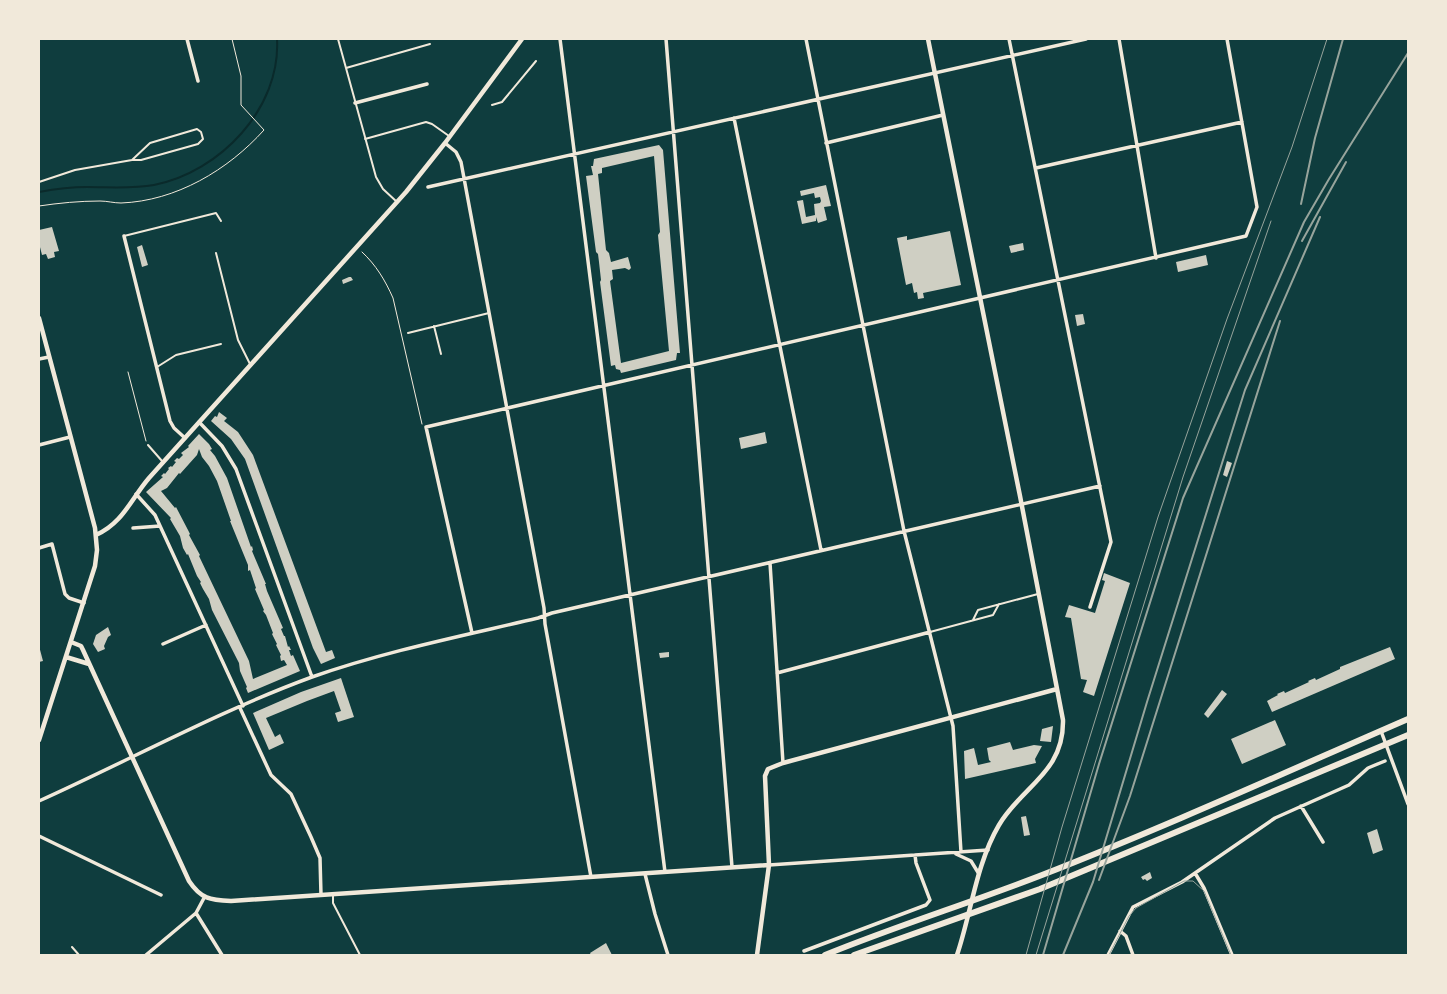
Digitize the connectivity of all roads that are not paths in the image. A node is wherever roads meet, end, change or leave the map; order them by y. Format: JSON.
{"nodes":[{"id":1,"x":188,"y":39,"type":"edge"},
{"id":2,"x":338,"y":39,"type":"edge"},
{"id":3,"x":522,"y":39,"type":"edge"},
{"id":4,"x":560,"y":39,"type":"edge"},
{"id":5,"x":666,"y":39,"type":"edge"},
{"id":6,"x":806,"y":39,"type":"edge"},
{"id":7,"x":928,"y":39,"type":"edge"},
{"id":8,"x":1009,"y":39,"type":"edge"},
{"id":9,"x":1086,"y":39,"type":"edge"},
{"id":10,"x":1119,"y":39,"type":"edge"},
{"id":11,"x":1227,"y":39,"type":"edge"},
{"id":12,"x":430,"y":44,"type":"dead end"},
{"id":13,"x":1012,"y":56,"type":"junction"},
{"id":14,"x":536,"y":61,"type":"dead end"},
{"id":15,"x":346,"y":68,"type":"junction"},
{"id":16,"x":934,"y":73,"type":"junction"},
{"id":17,"x":198,"y":81,"type":"dead end"},
{"id":18,"x":427,"y":84,"type":"dead end"},
{"id":19,"x":818,"y":99,"type":"junction"},
{"id":20,"x":355,"y":103,"type":"junction"},
{"id":21,"x":492,"y":105,"type":"dead end"},
{"id":22,"x":943,"y":115,"type":"junction"},
{"id":23,"x":734,"y":118,"type":"junction"},
{"id":24,"x":1242,"y":122,"type":"junction"},
{"id":25,"x":673,"y":132,"type":"junction"},
{"id":26,"x":450,"y":137,"type":"junction"},
{"id":27,"x":365,"y":139,"type":"junction"},
{"id":28,"x":826,"y":142,"type":"junction"},
{"id":29,"x":445,"y":143,"type":"junction"},
{"id":30,"x":1136,"y":145,"type":"junction"},
{"id":31,"x":575,"y":154,"type":"junction"},
{"id":32,"x":132,"y":160,"type":"junction"},
{"id":33,"x":1036,"y":168,"type":"junction"},
{"id":34,"x":464,"y":179,"type":"junction"},
{"id":35,"x":39,"y":182,"type":"edge"},
{"id":36,"x":428,"y":187,"type":"dead end"},
{"id":37,"x":397,"y":202,"type":"junction"},
{"id":38,"x":220,"y":221,"type":"dead end"},
{"id":39,"x":124,"y":236,"type":"joint"},
{"id":40,"x":216,"y":253,"type":"dead end"},
{"id":41,"x":1156,"y":258,"type":"junction"},
{"id":42,"x":1058,"y":281,"type":"junction"},
{"id":43,"x":979,"y":298,"type":"junction"},
{"id":44,"x":489,"y":313,"type":"junction"},
{"id":45,"x":39,"y":318,"type":"edge"},
{"id":46,"x":862,"y":324,"type":"junction"},
{"id":47,"x":434,"y":326,"type":"junction"},
{"id":48,"x":408,"y":332,"type":"dead end"},
{"id":49,"x":222,"y":344,"type":"dead end"},
{"id":50,"x":779,"y":344,"type":"junction"},
{"id":51,"x":441,"y":354,"type":"dead end"},
{"id":52,"x":49,"y":357,"type":"junction"},
{"id":53,"x":39,"y":360,"type":"edge"},
{"id":54,"x":692,"y":364,"type":"junction"},
{"id":55,"x":251,"y":365,"type":"junction"},
{"id":56,"x":157,"y":367,"type":"junction"},
{"id":57,"x":604,"y":385,"type":"junction"},
{"id":58,"x":507,"y":408,"type":"junction"},
{"id":59,"x":199,"y":422,"type":"junction"},
{"id":60,"x":70,"y":438,"type":"junction"},
{"id":61,"x":185,"y":438,"type":"junction"},
{"id":62,"x":147,"y":443,"type":"road end"},
{"id":63,"x":39,"y":445,"type":"edge"},
{"id":64,"x":163,"y":462,"type":"junction"},
{"id":65,"x":1100,"y":486,"type":"junction"},
{"id":66,"x":136,"y":494,"type":"junction"},
{"id":67,"x":1022,"y":504,"type":"junction"},
{"id":68,"x":160,"y":526,"type":"junction"},
{"id":69,"x":133,"y":528,"type":"dead end"},
{"id":70,"x":904,"y":531,"type":"junction"},
{"id":71,"x":96,"y":535,"type":"junction"},
{"id":72,"x":39,"y":548,"type":"edge"},
{"id":73,"x":821,"y":550,"type":"junction"},
{"id":74,"x":770,"y":563,"type":"junction"},
{"id":75,"x":709,"y":576,"type":"junction"},
{"id":76,"x":1039,"y":594,"type":"junction"},
{"id":77,"x":631,"y":595,"type":"junction"},
{"id":78,"x":84,"y":603,"type":"junction"},
{"id":79,"x":999,"y":604,"type":"junction"},
{"id":80,"x":1090,"y":607,"type":"dead end"},
{"id":81,"x":545,"y":615,"type":"junction"},
{"id":82,"x":972,"y":620,"type":"junction"},
{"id":83,"x":206,"y":625,"type":"junction"},
{"id":84,"x":930,"y":632,"type":"junction"},
{"id":85,"x":472,"y":633,"type":"junction"},
{"id":86,"x":71,"y":642,"type":"junction"},
{"id":87,"x":163,"y":644,"type":"dead end"},
{"id":88,"x":66,"y":657,"type":"junction"},
{"id":89,"x":89,"y":664,"type":"junction"},
{"id":90,"x":777,"y":673,"type":"junction"},
{"id":91,"x":312,"y":677,"type":"junction"},
{"id":92,"x":1057,"y":689,"type":"junction"},
{"id":93,"x":241,"y":707,"type":"junction"},
{"id":94,"x":951,"y":717,"type":"junction"},
{"id":95,"x":1408,"y":719,"type":"edge"},
{"id":96,"x":1381,"y":731,"type":"junction"},
{"id":97,"x":1408,"y":735,"type":"edge"},
{"id":98,"x":39,"y":740,"type":"edge"},
{"id":99,"x":1385,"y":744,"type":"junction"},
{"id":100,"x":131,"y":758,"type":"junction"},
{"id":101,"x":1385,"y":761,"type":"dead end"},
{"id":102,"x":783,"y":763,"type":"junction"},
{"id":103,"x":47,"y":797,"type":"junction"},
{"id":104,"x":39,"y":798,"type":"edge"},
{"id":105,"x":39,"y":801,"type":"edge"},
{"id":106,"x":1408,"y":804,"type":"edge"},
{"id":107,"x":1301,"y":806,"type":"junction"},
{"id":108,"x":39,"y":836,"type":"edge"},
{"id":109,"x":1323,"y":842,"type":"dead end"},
{"id":110,"x":988,"y":850,"type":"junction"},
{"id":111,"x":961,"y":852,"type":"junction"},
{"id":112,"x":953,"y":853,"type":"junction"},
{"id":113,"x":915,"y":855,"type":"junction"},
{"id":114,"x":769,"y":865,"type":"junction"},
{"id":115,"x":732,"y":867,"type":"junction"},
{"id":116,"x":664,"y":872,"type":"junction"},
{"id":117,"x":1196,"y":873,"type":"junction"},
{"id":118,"x":646,"y":874,"type":"junction"},
{"id":119,"x":980,"y":875,"type":"junction"},
{"id":120,"x":590,"y":877,"type":"junction"},
{"id":121,"x":161,"y":895,"type":"dead end"},
{"id":122,"x":321,"y":895,"type":"junction"},
{"id":123,"x":333,"y":895,"type":"junction"},
{"id":124,"x":204,"y":898,"type":"junction"},
{"id":125,"x":196,"y":912,"type":"junction"},
{"id":126,"x":1120,"y":932,"type":"junction"},
{"id":127,"x":72,"y":947,"type":"dead end"},
{"id":128,"x":804,"y":951,"type":"dead end"},
{"id":129,"x":79,"y":955,"type":"edge"},
{"id":130,"x":146,"y":955,"type":"edge"},
{"id":131,"x":222,"y":955,"type":"edge"},
{"id":132,"x":360,"y":955,"type":"edge"},
{"id":133,"x":668,"y":955,"type":"edge"},
{"id":134,"x":757,"y":955,"type":"edge"},
{"id":135,"x":825,"y":955,"type":"edge"},
{"id":136,"x":854,"y":955,"type":"edge"},
{"id":137,"x":956,"y":955,"type":"edge"},
{"id":138,"x":1108,"y":955,"type":"edge"},
{"id":139,"x":1133,"y":955,"type":"edge"},
{"id":140,"x":1232,"y":955,"type":"edge"}],
"edges":[{"from":1,"to":17,"type":"street"},
{"from":2,"to":15,"type":"lane"},
{"from":3,"to":26,"type":"street"},
{"from":4,"to":31,"type":"street"},
{"from":5,"to":25,"type":"street"},
{"from":6,"to":19,"type":"street"},
{"from":7,"to":16,"type":"street"},
{"from":8,"to":13,"type":"street"},
{"from":9,"to":13,"type":"street"},
{"from":10,"to":30,"type":"street"},
{"from":11,"to":24,"type":"street"},
{"from":12,"to":15,"type":"lane"},
{"from":13,"to":16,"type":"street"},
{"from":13,"to":33,"type":"street"},
{"from":14,"to":21,"type":"lane"},
{"from":15,"to":20,"type":"lane"},
{"from":16,"to":19,"type":"street"},
{"from":16,"to":22,"type":"street"},
{"from":18,"to":20,"type":"street"},
{"from":19,"to":23,"type":"street"},
{"from":19,"to":28,"type":"street"},
{"from":20,"to":27,"type":"lane"},
{"from":22,"to":28,"type":"street"},
{"from":22,"to":43,"type":"street"},
{"from":23,"to":25,"type":"street"},
{"from":23,"to":50,"type":"street"},
{"from":24,"to":30,"type":"street"},
{"from":24,"to":41,"type":"street"},
{"from":25,"to":31,"type":"street"},
{"from":25,"to":54,"type":"street"},
{"from":26,"to":27,"type":"lane"},
{"from":26,"to":29,"type":"street"},
{"from":27,"to":37,"type":"lane"},
{"from":28,"to":46,"type":"street"},
{"from":29,"to":34,"type":"street"},
{"from":29,"to":37,"type":"street"},
{"from":30,"to":33,"type":"street"},
{"from":30,"to":41,"type":"street"},
{"from":31,"to":34,"type":"street"},
{"from":31,"to":57,"type":"street"},
{"from":32,"to":32,"type":"lane"},
{"from":32,"to":35,"type":"lane"},
{"from":33,"to":42,"type":"street"},
{"from":34,"to":36,"type":"street"},
{"from":34,"to":44,"type":"street"},
{"from":37,"to":55,"type":"street"},
{"from":38,"to":39,"type":"lane"},
{"from":39,"to":56,"type":"street"},
{"from":40,"to":55,"type":"lane"},
{"from":41,"to":42,"type":"street"},
{"from":42,"to":43,"type":"street"},
{"from":42,"to":65,"type":"street"},
{"from":43,"to":46,"type":"street"},
{"from":43,"to":67,"type":"street"},
{"from":44,"to":47,"type":"lane"},
{"from":44,"to":58,"type":"street"},
{"from":45,"to":52,"type":"street"},
{"from":46,"to":50,"type":"street"},
{"from":46,"to":70,"type":"street"},
{"from":47,"to":48,"type":"lane"},
{"from":47,"to":51,"type":"lane"},
{"from":49,"to":56,"type":"lane"},
{"from":50,"to":54,"type":"street"},
{"from":50,"to":73,"type":"street"},
{"from":52,"to":53,"type":"street"},
{"from":52,"to":60,"type":"street"},
{"from":54,"to":57,"type":"street"},
{"from":54,"to":75,"type":"street"},
{"from":55,"to":59,"type":"street"},
{"from":56,"to":61,"type":"street"},
{"from":57,"to":58,"type":"street"},
{"from":57,"to":77,"type":"street"},
{"from":58,"to":81,"type":"street"},
{"from":58,"to":85,"type":"street"},
{"from":59,"to":61,"type":"street"},
{"from":59,"to":91,"type":"street"},
{"from":60,"to":63,"type":"street"},
{"from":60,"to":71,"type":"street"},
{"from":61,"to":64,"type":"street"},
{"from":62,"to":64,"type":"lane"},
{"from":64,"to":66,"type":"street"},
{"from":65,"to":67,"type":"street"},
{"from":65,"to":80,"type":"street"},
{"from":66,"to":68,"type":"street"},
{"from":66,"to":71,"type":"street"},
{"from":67,"to":70,"type":"street"},
{"from":67,"to":76,"type":"street"},
{"from":68,"to":69,"type":"street"},
{"from":68,"to":83,"type":"street"},
{"from":70,"to":73,"type":"street"},
{"from":70,"to":84,"type":"street"},
{"from":71,"to":78,"type":"street"},
{"from":72,"to":78,"type":"street"},
{"from":73,"to":74,"type":"street"},
{"from":74,"to":75,"type":"street"},
{"from":74,"to":90,"type":"street"},
{"from":75,"to":77,"type":"street"},
{"from":75,"to":115,"type":"street"},
{"from":76,"to":79,"type":"lane"},
{"from":76,"to":92,"type":"street"},
{"from":77,"to":81,"type":"street"},
{"from":77,"to":116,"type":"street"},
{"from":78,"to":86,"type":"street"},
{"from":79,"to":82,"type":"lane"},
{"from":79,"to":82,"type":"lane"},
{"from":81,"to":85,"type":"street"},
{"from":81,"to":120,"type":"street"},
{"from":82,"to":84,"type":"lane"},
{"from":83,"to":87,"type":"street"},
{"from":83,"to":93,"type":"street"},
{"from":84,"to":90,"type":"street"},
{"from":84,"to":94,"type":"street"},
{"from":85,"to":91,"type":"street"},
{"from":86,"to":88,"type":"street"},
{"from":86,"to":89,"type":"street"},
{"from":88,"to":89,"type":"street"},
{"from":88,"to":98,"type":"street"},
{"from":89,"to":100,"type":"street"},
{"from":90,"to":102,"type":"street"},
{"from":91,"to":93,"type":"street"},
{"from":92,"to":94,"type":"street"},
{"from":92,"to":110,"type":"street"},
{"from":93,"to":100,"type":"street"},
{"from":93,"to":122,"type":"street"},
{"from":94,"to":102,"type":"street"},
{"from":94,"to":111,"type":"street"},
{"from":95,"to":96,"type":"main road"},
{"from":96,"to":99,"type":"street"},
{"from":96,"to":135,"type":"main road"},
{"from":97,"to":99,"type":"main road"},
{"from":99,"to":106,"type":"street"},
{"from":99,"to":136,"type":"main road"},
{"from":100,"to":103,"type":"street"},
{"from":100,"to":124,"type":"street"},
{"from":101,"to":107,"type":"street"},
{"from":102,"to":114,"type":"street"},
{"from":103,"to":104,"type":"street"},
{"from":103,"to":105,"type":"street"},
{"from":107,"to":109,"type":"street"},
{"from":107,"to":117,"type":"street"},
{"from":108,"to":121,"type":"street"},
{"from":110,"to":111,"type":"street"},
{"from":110,"to":119,"type":"street"},
{"from":111,"to":112,"type":"street"},
{"from":112,"to":113,"type":"street"},
{"from":112,"to":119,"type":"street"},
{"from":113,"to":114,"type":"street"},
{"from":113,"to":128,"type":"street"},
{"from":114,"to":115,"type":"street"},
{"from":114,"to":134,"type":"street"},
{"from":115,"to":116,"type":"street"},
{"from":116,"to":118,"type":"street"},
{"from":117,"to":126,"type":"street"},
{"from":117,"to":140,"type":"street"},
{"from":118,"to":120,"type":"street"},
{"from":118,"to":133,"type":"street"},
{"from":119,"to":137,"type":"street"},
{"from":120,"to":123,"type":"street"},
{"from":122,"to":123,"type":"street"},
{"from":122,"to":124,"type":"street"},
{"from":123,"to":132,"type":"lane"},
{"from":124,"to":125,"type":"street"},
{"from":125,"to":130,"type":"street"},
{"from":125,"to":131,"type":"street"},
{"from":126,"to":138,"type":"street"},
{"from":126,"to":139,"type":"street"},
{"from":127,"to":129,"type":"lane"}]}
